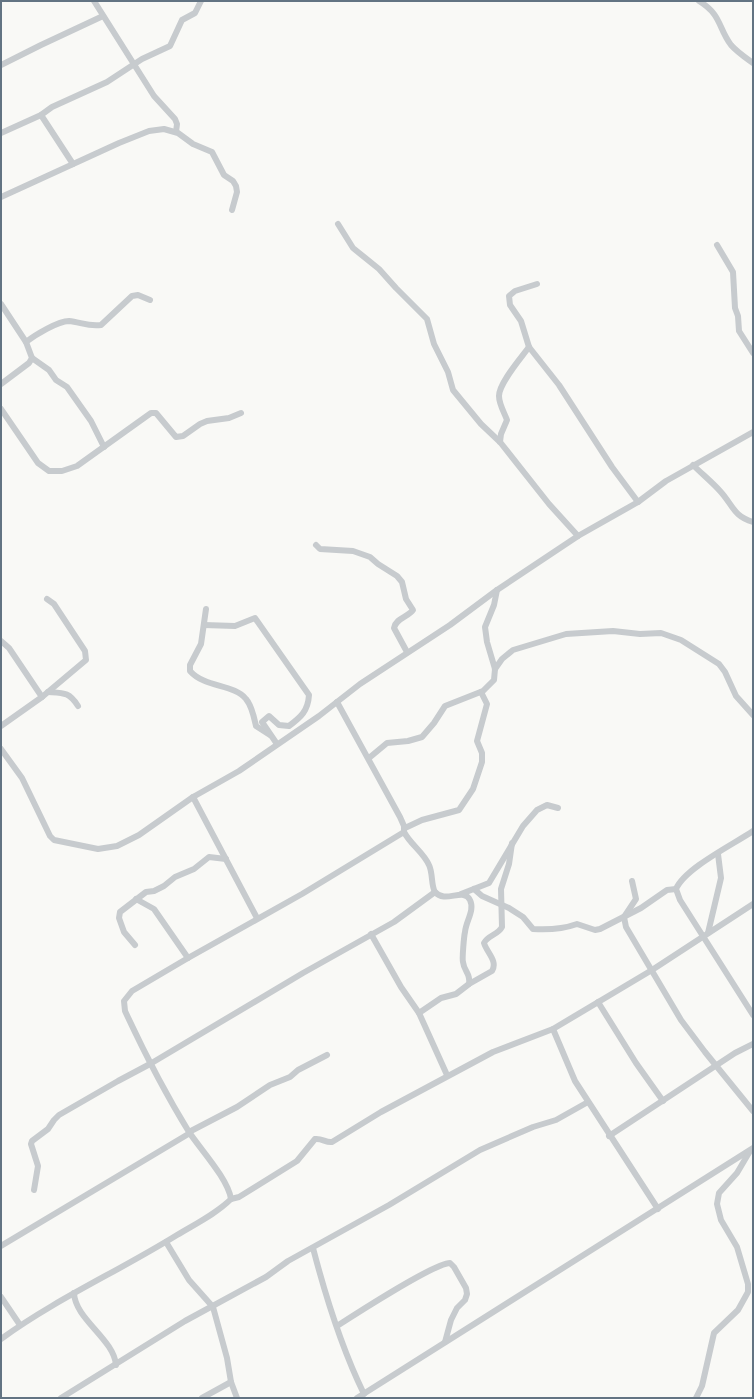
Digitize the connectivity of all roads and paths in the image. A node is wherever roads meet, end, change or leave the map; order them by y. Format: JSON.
{"nodes":[{"id":1,"x":94,"y":1,"type":"edge"},
{"id":2,"x":201,"y":1,"type":"edge"},
{"id":3,"x":701,"y":2,"type":"edge"},
{"id":4,"x":103,"y":16,"type":"junction"},
{"id":5,"x":753,"y":63,"type":"edge"},
{"id":6,"x":135,"y":64,"type":"junction"},
{"id":7,"x":1,"y":66,"type":"edge"},
{"id":8,"x":41,"y":115,"type":"junction"},
{"id":9,"x":176,"y":132,"type":"junction"},
{"id":10,"x":1,"y":133,"type":"edge"},
{"id":11,"x":73,"y":164,"type":"junction"},
{"id":12,"x":1,"y":197,"type":"edge"},
{"id":13,"x":232,"y":210,"type":"dead end"},
{"id":14,"x":338,"y":224,"type":"dead end"},
{"id":15,"x":717,"y":245,"type":"dead end"},
{"id":16,"x":537,"y":284,"type":"dead end"},
{"id":17,"x":150,"y":300,"type":"dead end"},
{"id":18,"x":1,"y":304,"type":"edge"},
{"id":19,"x":26,"y":342,"type":"junction"},
{"id":20,"x":529,"y":347,"type":"junction"},
{"id":21,"x":753,"y":352,"type":"edge"},
{"id":22,"x":32,"y":358,"type":"junction"},
{"id":23,"x":1,"y":384,"type":"edge"},
{"id":24,"x":1,"y":409,"type":"edge"},
{"id":25,"x":241,"y":413,"type":"dead end"},
{"id":26,"x":753,"y":432,"type":"edge"},
{"id":27,"x":500,"y":442,"type":"junction"},
{"id":28,"x":104,"y":447,"type":"junction"},
{"id":29,"x":693,"y":465,"type":"junction"},
{"id":30,"x":638,"y":502,"type":"junction"},
{"id":31,"x":753,"y":522,"type":"edge"},
{"id":32,"x":578,"y":536,"type":"junction"},
{"id":33,"x":316,"y":544,"type":"dead end"},
{"id":34,"x":497,"y":590,"type":"junction"},
{"id":35,"x":47,"y":599,"type":"dead end"},
{"id":36,"x":206,"y":609,"type":"dead end"},
{"id":37,"x":204,"y":625,"type":"junction"},
{"id":38,"x":1,"y":641,"type":"edge"},
{"id":39,"x":407,"y":652,"type":"junction"},
{"id":40,"x":495,"y":669,"type":"junction"},
{"id":41,"x":48,"y":692,"type":"junction"},
{"id":42,"x":481,"y":692,"type":"junction"},
{"id":43,"x":42,"y":697,"type":"junction"},
{"id":44,"x":337,"y":702,"type":"junction"},
{"id":45,"x":78,"y":706,"type":"dead end"},
{"id":46,"x":753,"y":715,"type":"edge"},
{"id":47,"x":1,"y":726,"type":"edge"},
{"id":48,"x":272,"y":735,"type":"junction"},
{"id":49,"x":277,"y":744,"type":"junction"},
{"id":50,"x":1,"y":749,"type":"edge"},
{"id":51,"x":369,"y":758,"type":"junction"},
{"id":52,"x":193,"y":797,"type":"junction"},
{"id":53,"x":558,"y":808,"type":"dead end"},
{"id":54,"x":404,"y":830,"type":"junction"},
{"id":55,"x":753,"y":831,"type":"edge"},
{"id":56,"x":512,"y":843,"type":"junction"},
{"id":57,"x":718,"y":854,"type":"junction"},
{"id":58,"x":226,"y":859,"type":"junction"},
{"id":59,"x":632,"y":881,"type":"dead end"},
{"id":60,"x":474,"y":889,"type":"junction"},
{"id":61,"x":676,"y":889,"type":"junction"},
{"id":62,"x":435,"y":892,"type":"junction"},
{"id":63,"x":461,"y":894,"type":"junction"},
{"id":64,"x":136,"y":898,"type":"junction"},
{"id":65,"x":500,"y":904,"type":"junction"},
{"id":66,"x":753,"y":904,"type":"edge"},
{"id":67,"x":624,"y":917,"type":"junction"},
{"id":68,"x":257,"y":918,"type":"junction"},
{"id":69,"x":371,"y":934,"type":"junction"},
{"id":70,"x":706,"y":934,"type":"junction"},
{"id":71,"x":135,"y":945,"type":"dead end"},
{"id":72,"x":188,"y":958,"type":"junction"},
{"id":73,"x":652,"y":970,"type":"junction"},
{"id":74,"x":469,"y":984,"type":"junction"},
{"id":75,"x":598,"y":1002,"type":"junction"},
{"id":76,"x":419,"y":1012,"type":"junction"},
{"id":77,"x":753,"y":1015,"type":"edge"},
{"id":78,"x":552,"y":1029,"type":"junction"},
{"id":79,"x":753,"y":1044,"type":"edge"},
{"id":80,"x":327,"y":1055,"type":"dead end"},
{"id":81,"x":150,"y":1064,"type":"junction"},
{"id":82,"x":717,"y":1066,"type":"junction"},
{"id":83,"x":447,"y":1076,"type":"junction"},
{"id":84,"x":663,"y":1101,"type":"junction"},
{"id":85,"x":588,"y":1102,"type":"junction"},
{"id":86,"x":753,"y":1111,"type":"edge"},
{"id":87,"x":189,"y":1132,"type":"junction"},
{"id":88,"x":609,"y":1136,"type":"junction"},
{"id":89,"x":752,"y":1149,"type":"edge"},
{"id":90,"x":34,"y":1190,"type":"dead end"},
{"id":91,"x":230,"y":1199,"type":"junction"},
{"id":92,"x":658,"y":1209,"type":"junction"},
{"id":93,"x":166,"y":1242,"type":"junction"},
{"id":94,"x":1,"y":1246,"type":"edge"},
{"id":95,"x":313,"y":1248,"type":"junction"},
{"id":96,"x":74,"y":1293,"type":"junction"},
{"id":97,"x":1,"y":1297,"type":"edge"},
{"id":98,"x":214,"y":1307,"type":"junction"},
{"id":99,"x":20,"y":1325,"type":"junction"},
{"id":100,"x":336,"y":1326,"type":"junction"},
{"id":101,"x":1,"y":1339,"type":"edge"},
{"id":102,"x":445,"y":1342,"type":"junction"},
{"id":103,"x":116,"y":1365,"type":"junction"},
{"id":104,"x":231,"y":1382,"type":"junction"},
{"id":105,"x":364,"y":1394,"type":"junction"},
{"id":106,"x":61,"y":1398,"type":"edge"},
{"id":107,"x":202,"y":1398,"type":"edge"},
{"id":108,"x":237,"y":1398,"type":"edge"},
{"id":109,"x":357,"y":1398,"type":"edge"},
{"id":110,"x":696,"y":1398,"type":"edge"}],
"edges":[{"from":1,"to":4,"type":"street"},
{"from":2,"to":6,"type":"street"},
{"from":3,"to":5,"type":"street"},
{"from":4,"to":6,"type":"street"},
{"from":4,"to":7,"type":"street"},
{"from":6,"to":8,"type":"street"},
{"from":6,"to":9,"type":"street"},
{"from":8,"to":10,"type":"street"},
{"from":8,"to":11,"type":"street"},
{"from":9,"to":11,"type":"street"},
{"from":9,"to":13,"type":"street"},
{"from":11,"to":12,"type":"street"},
{"from":14,"to":27,"type":"street"},
{"from":15,"to":21,"type":"street"},
{"from":16,"to":20,"type":"street"},
{"from":17,"to":19,"type":"street"},
{"from":18,"to":19,"type":"street"},
{"from":19,"to":22,"type":"street"},
{"from":20,"to":27,"type":"street"},
{"from":20,"to":30,"type":"street"},
{"from":22,"to":23,"type":"street"},
{"from":22,"to":28,"type":"street"},
{"from":24,"to":28,"type":"street"},
{"from":25,"to":28,"type":"street"},
{"from":26,"to":29,"type":"street"},
{"from":27,"to":32,"type":"street"},
{"from":29,"to":30,"type":"street"},
{"from":29,"to":31,"type":"street"},
{"from":30,"to":32,"type":"street"},
{"from":32,"to":34,"type":"street"},
{"from":33,"to":39,"type":"street"},
{"from":34,"to":39,"type":"street"},
{"from":34,"to":40,"type":"street"},
{"from":35,"to":41,"type":"street"},
{"from":36,"to":37,"type":"street"},
{"from":37,"to":48,"type":"street"},
{"from":37,"to":48,"type":"street"},
{"from":38,"to":43,"type":"street"},
{"from":39,"to":44,"type":"street"},
{"from":40,"to":42,"type":"street"},
{"from":40,"to":46,"type":"street"},
{"from":41,"to":43,"type":"street"},
{"from":41,"to":45,"type":"street"},
{"from":42,"to":51,"type":"street"},
{"from":42,"to":54,"type":"street"},
{"from":43,"to":47,"type":"street"},
{"from":44,"to":49,"type":"street"},
{"from":44,"to":51,"type":"street"},
{"from":48,"to":49,"type":"street"},
{"from":49,"to":52,"type":"street"},
{"from":50,"to":52,"type":"street"},
{"from":51,"to":54,"type":"street"},
{"from":52,"to":58,"type":"street"},
{"from":53,"to":56,"type":"street"},
{"from":54,"to":62,"type":"street"},
{"from":54,"to":68,"type":"street"},
{"from":55,"to":57,"type":"street"},
{"from":56,"to":60,"type":"street"},
{"from":56,"to":65,"type":"street"},
{"from":57,"to":61,"type":"street"},
{"from":57,"to":70,"type":"street"},
{"from":58,"to":64,"type":"street"},
{"from":58,"to":68,"type":"street"},
{"from":59,"to":67,"type":"street"},
{"from":60,"to":63,"type":"street"},
{"from":60,"to":65,"type":"street"},
{"from":61,"to":67,"type":"street"},
{"from":61,"to":70,"type":"street"},
{"from":62,"to":63,"type":"street"},
{"from":62,"to":69,"type":"street"},
{"from":63,"to":74,"type":"street"},
{"from":64,"to":71,"type":"street"},
{"from":64,"to":72,"type":"street"},
{"from":65,"to":67,"type":"street"},
{"from":65,"to":74,"type":"street"},
{"from":66,"to":70,"type":"street"},
{"from":67,"to":73,"type":"street"},
{"from":68,"to":72,"type":"street"},
{"from":69,"to":76,"type":"street"},
{"from":69,"to":81,"type":"street"},
{"from":70,"to":73,"type":"street"},
{"from":70,"to":77,"type":"street"},
{"from":72,"to":81,"type":"street"},
{"from":73,"to":75,"type":"street"},
{"from":73,"to":82,"type":"street"},
{"from":74,"to":76,"type":"street"},
{"from":75,"to":78,"type":"street"},
{"from":75,"to":84,"type":"street"},
{"from":76,"to":83,"type":"street"},
{"from":78,"to":83,"type":"street"},
{"from":78,"to":85,"type":"street"},
{"from":79,"to":82,"type":"street"},
{"from":80,"to":87,"type":"street"},
{"from":81,"to":87,"type":"street"},
{"from":81,"to":90,"type":"street"},
{"from":82,"to":84,"type":"street"},
{"from":82,"to":86,"type":"street"},
{"from":83,"to":91,"type":"street"},
{"from":84,"to":88,"type":"street"},
{"from":85,"to":88,"type":"street"},
{"from":85,"to":95,"type":"street"},
{"from":87,"to":91,"type":"street"},
{"from":87,"to":94,"type":"street"},
{"from":88,"to":92,"type":"street"},
{"from":89,"to":92,"type":"street"},
{"from":89,"to":110,"type":"street"},
{"from":91,"to":93,"type":"street"},
{"from":92,"to":102,"type":"street"},
{"from":93,"to":96,"type":"street"},
{"from":93,"to":98,"type":"street"},
{"from":95,"to":98,"type":"street"},
{"from":95,"to":100,"type":"street"},
{"from":96,"to":99,"type":"street"},
{"from":96,"to":103,"type":"street"},
{"from":97,"to":99,"type":"street"},
{"from":98,"to":103,"type":"street"},
{"from":98,"to":104,"type":"street"},
{"from":99,"to":101,"type":"street"},
{"from":100,"to":102,"type":"street"},
{"from":100,"to":105,"type":"street"},
{"from":102,"to":105,"type":"street"},
{"from":103,"to":106,"type":"street"},
{"from":104,"to":107,"type":"street"},
{"from":104,"to":108,"type":"street"},
{"from":105,"to":109,"type":"street"}]}
